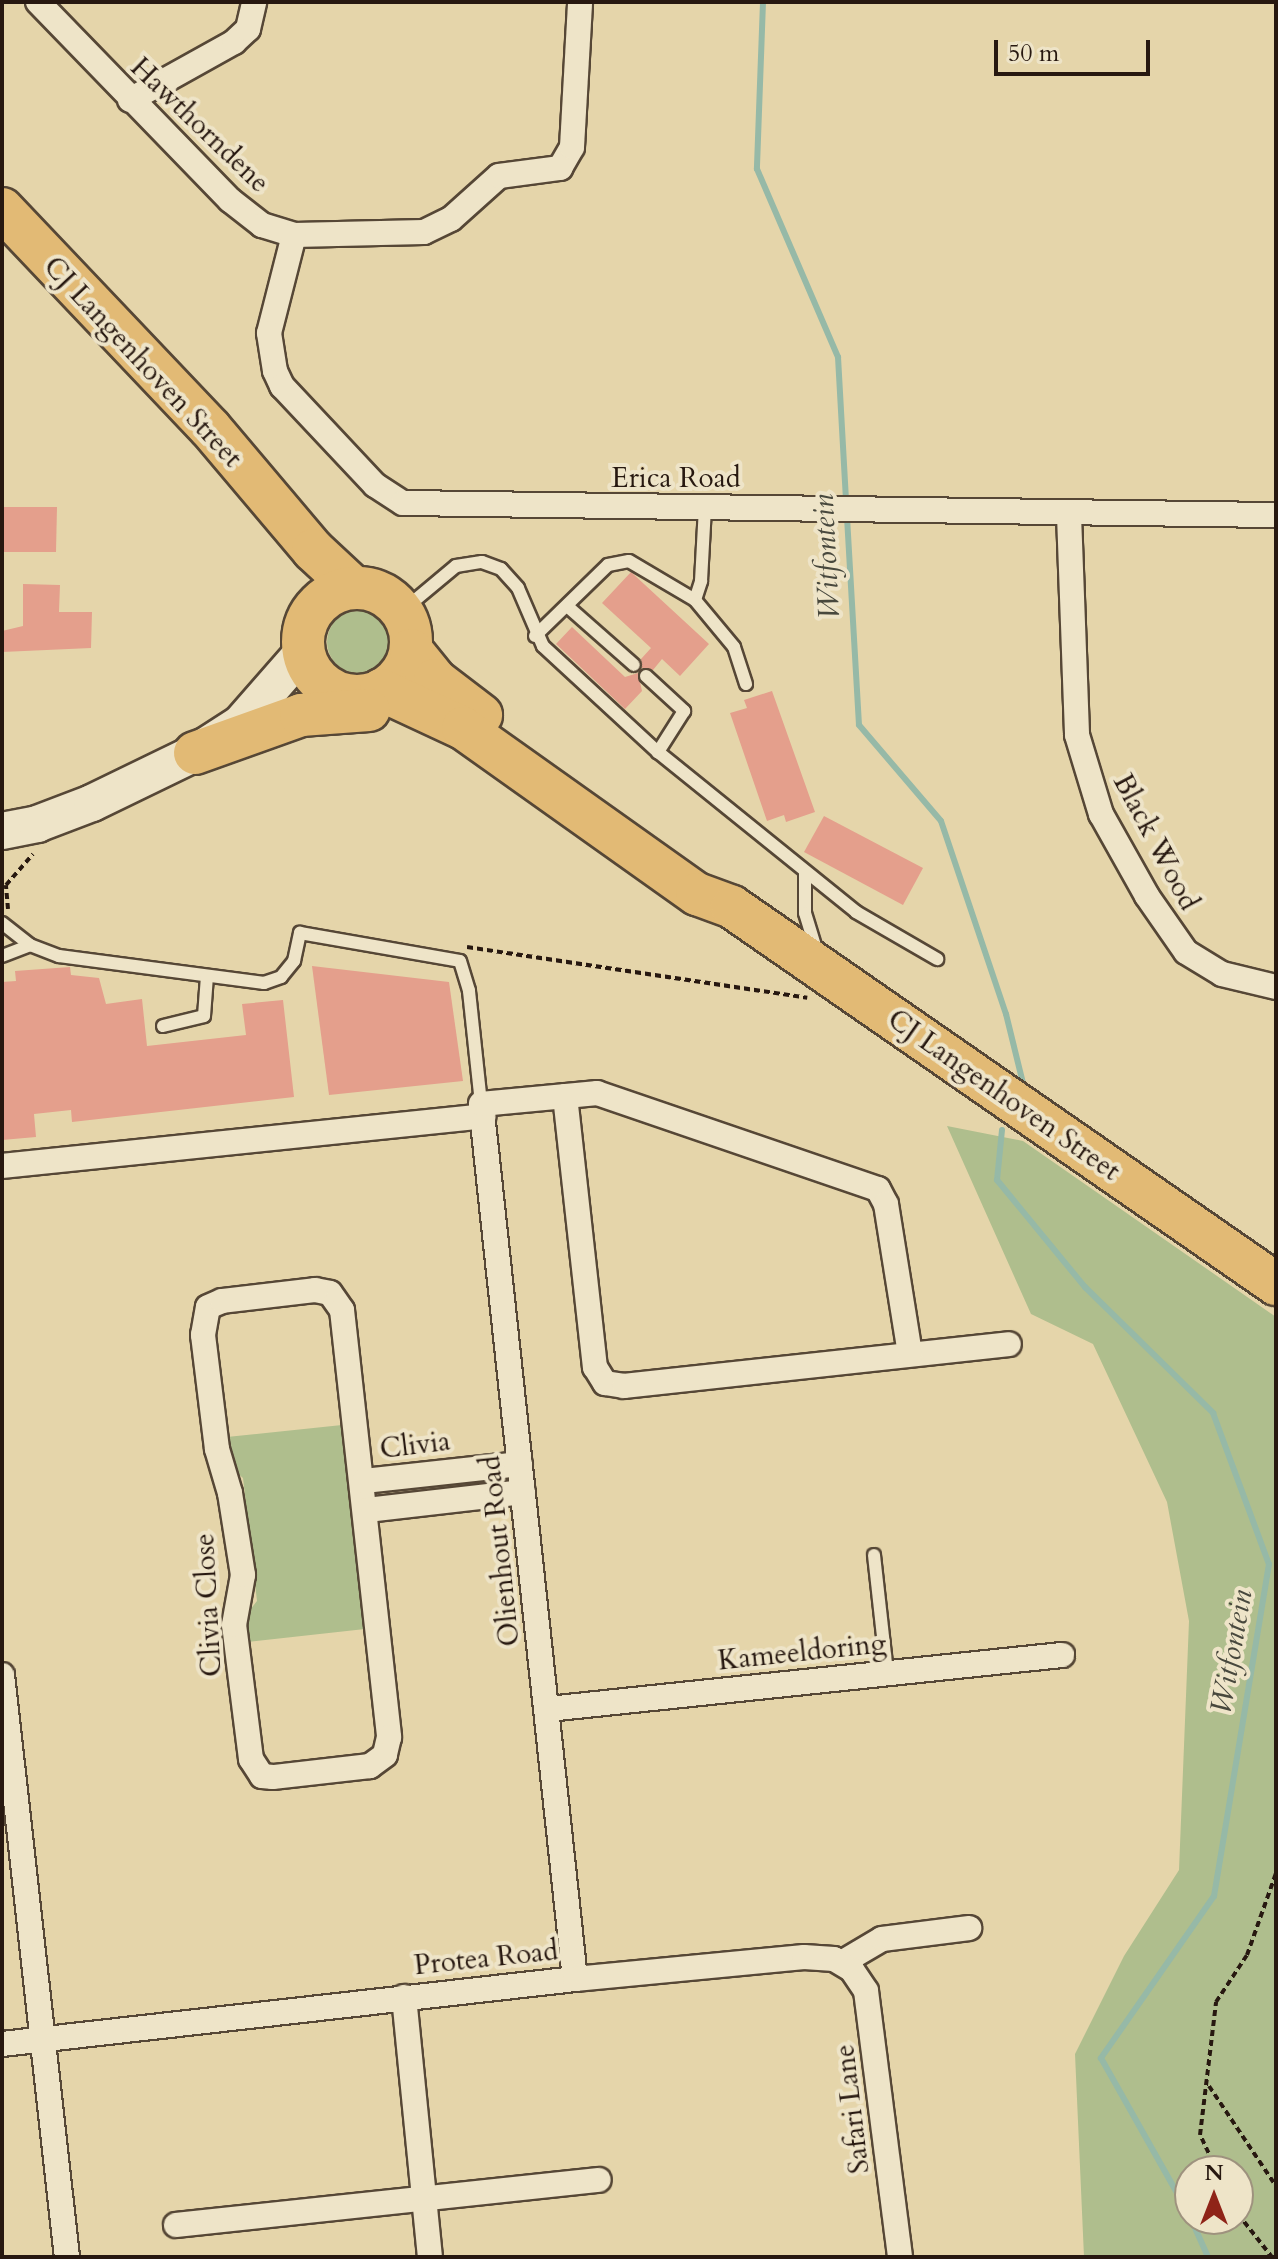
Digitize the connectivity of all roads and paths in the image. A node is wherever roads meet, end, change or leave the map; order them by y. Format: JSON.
{"nodes":[{"id":1,"x":38,"y":2,"type":"edge"},
{"id":2,"x":254,"y":2,"type":"edge"},
{"id":3,"x":580,"y":2,"type":"edge"},
{"id":4,"x":130,"y":100,"type":"junction"},
{"id":5,"x":9,"y":221,"type":"edge"},
{"id":6,"x":294,"y":235,"type":"junction"},
{"id":7,"x":261,"y":492,"type":"junction"},
{"id":8,"x":705,"y":507,"type":"junction"},
{"id":9,"x":1069,"y":515,"type":"junction"},
{"id":10,"x":1276,"y":515,"type":"edge"},
{"id":11,"x":354,"y":588,"type":"junction"},
{"id":12,"x":695,"y":600,"type":"junction"},
{"id":13,"x":567,"y":606,"type":"junction"},
{"id":14,"x":406,"y":631,"type":"junction"},
{"id":15,"x":308,"y":632,"type":"junction"},
{"id":16,"x":535,"y":636,"type":"junction"},
{"id":17,"x":634,"y":665,"type":"dead end"},
{"id":18,"x":646,"y":676,"type":"dead end"},
{"id":19,"x":746,"y":684,"type":"dead end"},
{"id":20,"x":333,"y":690,"type":"junction"},
{"id":21,"x":381,"y":690,"type":"junction"},
{"id":22,"x":240,"y":724,"type":"junction"},
{"id":23,"x":658,"y":752,"type":"junction"},
{"id":24,"x":195,"y":753,"type":"junction"},
{"id":25,"x":509,"y":759,"type":"junction"},
{"id":26,"x":2,"y":831,"type":"edge"},
{"id":27,"x":24,"y":844,"type":"edge"},
{"id":28,"x":805,"y":872,"type":"junction"},
{"id":29,"x":732,"y":907,"type":"junction"},
{"id":30,"x":6,"y":919,"type":"edge"},
{"id":31,"x":30,"y":945,"type":"junction"},
{"id":32,"x":459,"y":945,"type":"dead end"},
{"id":33,"x":2,"y":956,"type":"edge"},
{"id":34,"x":937,"y":959,"type":"dead end"},
{"id":35,"x":207,"y":976,"type":"junction"},
{"id":36,"x":1276,"y":987,"type":"edge"},
{"id":37,"x":816,"y":999,"type":"dead end"},
{"id":38,"x":893,"y":1019,"type":"junction"},
{"id":39,"x":163,"y":1026,"type":"dead end"},
{"id":40,"x":565,"y":1096,"type":"junction"},
{"id":41,"x":482,"y":1110,"type":"junction"},
{"id":42,"x":2,"y":1166,"type":"edge"},
{"id":43,"x":1276,"y":1284,"type":"edge"},
{"id":44,"x":1009,"y":1344,"type":"dead end"},
{"id":45,"x":910,"y":1354,"type":"junction"},
{"id":46,"x":520,"y":1464,"type":"junction"},
{"id":47,"x":364,"y":1481,"type":"junction"},
{"id":48,"x":523,"y":1492,"type":"junction"},
{"id":49,"x":367,"y":1510,"type":"junction"},
{"id":50,"x":874,"y":1555,"type":"dead end"},
{"id":51,"x":1062,"y":1655,"type":"dead end"},
{"id":52,"x":887,"y":1673,"type":"junction"},
{"id":53,"x":2,"y":1675,"type":"edge"},
{"id":54,"x":548,"y":1709,"type":"junction"},
{"id":55,"x":1276,"y":1873,"type":"edge"},
{"id":56,"x":969,"y":1928,"type":"dead end"},
{"id":57,"x":843,"y":1962,"type":"junction"},
{"id":58,"x":575,"y":1979,"type":"junction"},
{"id":59,"x":404,"y":1997,"type":"junction"},
{"id":60,"x":42,"y":2040,"type":"junction"},
{"id":61,"x":2,"y":2044,"type":"edge"},
{"id":62,"x":1208,"y":2084,"type":"junction"},
{"id":63,"x":1209,"y":2155,"type":"edge"},
{"id":64,"x":599,"y":2180,"type":"dead end"},
{"id":65,"x":1276,"y":2186,"type":"edge"},
{"id":66,"x":424,"y":2197,"type":"junction"},
{"id":67,"x":176,"y":2225,"type":"dead end"},
{"id":68,"x":1254,"y":2234,"type":"edge"},
{"id":69,"x":67,"y":2257,"type":"edge"},
{"id":70,"x":430,"y":2257,"type":"edge"},
{"id":71,"x":900,"y":2257,"type":"edge"},
{"id":72,"x":1272,"y":2257,"type":"edge"}],
"edges":[{"from":1,"to":4,"type":"street","name":"Hawthorndene"},
{"from":2,"to":4,"type":"street"},
{"from":3,"to":6,"type":"street","name":"Hawthorndene"},
{"from":4,"to":6,"type":"street","name":"Hawthorndene"},
{"from":5,"to":7,"type":"highway","name":"CJ Langenhoven Street"},
{"from":6,"to":8,"type":"street","name":"Erica Road"},
{"from":7,"to":11,"type":"highway","name":"CJ Langenhoven Street"},
{"from":7,"to":15,"type":"highway","name":"CJ Langenhoven Street"},
{"from":8,"to":9,"type":"street","name":"Erica Road"},
{"from":8,"to":12,"type":"lane"},
{"from":9,"to":10,"type":"street","name":"Erica Road"},
{"from":9,"to":36,"type":"street","name":"Black Wood"},
{"from":11,"to":14,"type":"highway"},
{"from":11,"to":15,"type":"highway"},
{"from":12,"to":13,"type":"lane"},
{"from":12,"to":19,"type":"lane"},
{"from":13,"to":16,"type":"lane"},
{"from":13,"to":17,"type":"lane"},
{"from":14,"to":16,"type":"lane"},
{"from":14,"to":21,"type":"highway"},
{"from":14,"to":29,"type":"highway","name":"CJ Langenhoven Street"},
{"from":15,"to":20,"type":"highway"},
{"from":15,"to":22,"type":"main road"},
{"from":16,"to":23,"type":"lane"},
{"from":18,"to":23,"type":"lane"},
{"from":20,"to":21,"type":"highway"},
{"from":20,"to":22,"type":"main road"},
{"from":21,"to":25,"type":"highway","name":"CJ Langenhoven Street"},
{"from":22,"to":24,"type":"main road"},
{"from":23,"to":28,"type":"lane"},
{"from":24,"to":25,"type":"highway"},
{"from":24,"to":27,"type":"main road"},
{"from":25,"to":29,"type":"highway","name":"CJ Langenhoven Street"},
{"from":26,"to":27,"type":"main road"},
{"from":27,"to":30,"type":"path"},
{"from":28,"to":34,"type":"lane"},
{"from":28,"to":38,"type":"lane"},
{"from":29,"to":38,"type":"highway","name":"CJ Langenhoven Street"},
{"from":30,"to":31,"type":"lane"},
{"from":31,"to":33,"type":"lane"},
{"from":31,"to":35,"type":"lane"},
{"from":32,"to":37,"type":"path"},
{"from":35,"to":39,"type":"lane"},
{"from":35,"to":41,"type":"lane"},
{"from":38,"to":43,"type":"highway","name":"CJ Langenhoven Street"},
{"from":40,"to":41,"type":"street"},
{"from":40,"to":45,"type":"street"},
{"from":40,"to":45,"type":"street"},
{"from":41,"to":42,"type":"street"},
{"from":41,"to":46,"type":"street","name":"Olienhout Road"},
{"from":44,"to":45,"type":"street"},
{"from":46,"to":47,"type":"street","name":"Clivia"},
{"from":46,"to":48,"type":"street","name":"Olienhout Road"},
{"from":47,"to":49,"type":"street","name":"Clivia Close"},
{"from":47,"to":49,"type":"street","name":"Clivia Close"},
{"from":48,"to":49,"type":"street"},
{"from":48,"to":54,"type":"street","name":"Olienhout Road"},
{"from":50,"to":52,"type":"lane"},
{"from":51,"to":52,"type":"street","name":"Kameeldoring"},
{"from":52,"to":54,"type":"street","name":"Kameeldoring"},
{"from":53,"to":60,"type":"street"},
{"from":54,"to":58,"type":"street","name":"Olienhout Road"},
{"from":55,"to":62,"type":"path"},
{"from":56,"to":57,"type":"street"},
{"from":57,"to":58,"type":"street","name":"Protea Road"},
{"from":57,"to":71,"type":"street","name":"Safari Lane"},
{"from":58,"to":59,"type":"street","name":"Protea Road"},
{"from":59,"to":60,"type":"street","name":"Protea Road"},
{"from":59,"to":66,"type":"street"},
{"from":60,"to":61,"type":"street","name":"Protea Road"},
{"from":60,"to":69,"type":"street"},
{"from":62,"to":63,"type":"path"},
{"from":62,"to":65,"type":"path"},
{"from":64,"to":66,"type":"street"},
{"from":66,"to":67,"type":"street"},
{"from":66,"to":70,"type":"street"},
{"from":68,"to":72,"type":"path"}]}
